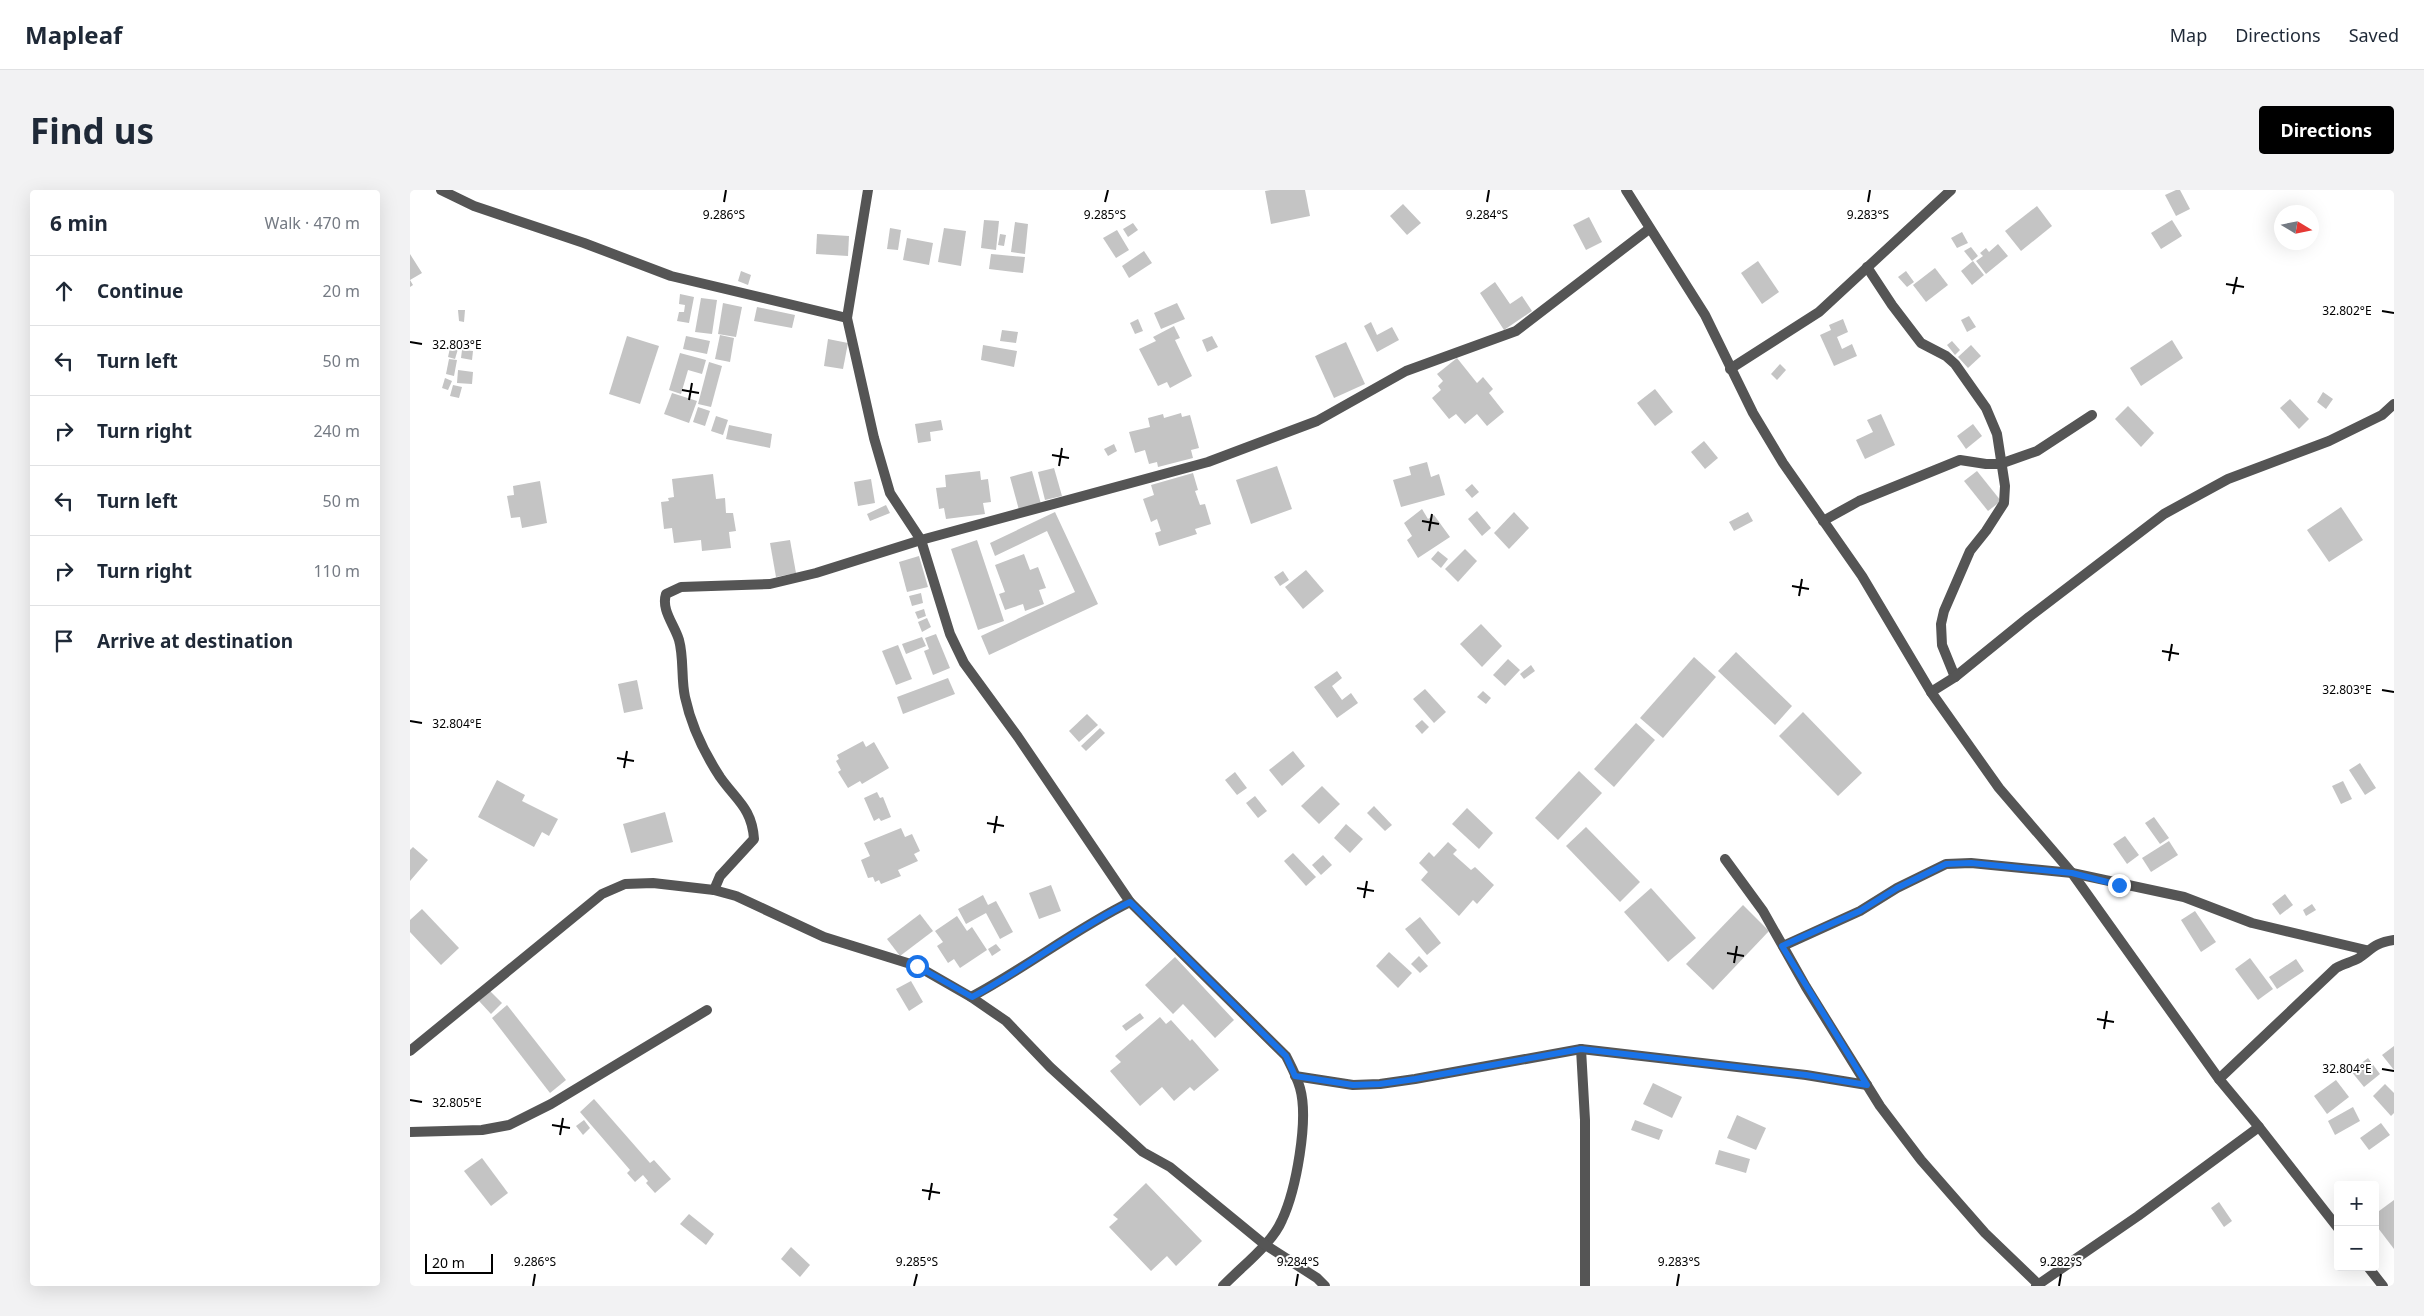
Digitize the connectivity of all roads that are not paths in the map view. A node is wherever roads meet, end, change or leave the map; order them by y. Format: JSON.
{"nodes":[{"id":1,"x":441,"y":190,"type":"edge"},
{"id":2,"x":868,"y":190,"type":"edge"},
{"id":3,"x":1626,"y":190,"type":"edge"},
{"id":4,"x":1951,"y":190,"type":"edge"},
{"id":5,"x":1649,"y":229,"type":"junction"},
{"id":6,"x":1867,"y":267,"type":"junction"},
{"id":7,"x":847,"y":318,"type":"junction"},
{"id":8,"x":1730,"y":369,"type":"junction"},
{"id":9,"x":2394,"y":404,"type":"edge"},
{"id":10,"x":2092,"y":415,"type":"dead end"},
{"id":11,"x":2000,"y":464,"type":"junction"},
{"id":12,"x":1823,"y":521,"type":"junction"},
{"id":13,"x":921,"y":540,"type":"junction"},
{"id":14,"x":1954,"y":678,"type":"junction"},
{"id":15,"x":1931,"y":692,"type":"junction"},
{"id":16,"x":1725,"y":859,"type":"dead end"},
{"id":17,"x":2072,"y":873,"type":"junction"},
{"id":18,"x":714,"y":890,"type":"junction"},
{"id":19,"x":1130,"y":902,"type":"junction"},
{"id":20,"x":2394,"y":940,"type":"edge"},
{"id":21,"x":1782,"y":946,"type":"junction"},
{"id":22,"x":2366,"y":950,"type":"junction"},
{"id":23,"x":972,"y":997,"type":"junction"},
{"id":24,"x":707,"y":1010,"type":"dead end"},
{"id":25,"x":1581,"y":1049,"type":"junction"},
{"id":26,"x":410,"y":1050,"type":"edge"},
{"id":27,"x":1295,"y":1076,"type":"junction"},
{"id":28,"x":2219,"y":1079,"type":"junction"},
{"id":29,"x":1867,"y":1085,"type":"junction"},
{"id":30,"x":2259,"y":1127,"type":"junction"},
{"id":31,"x":410,"y":1132,"type":"edge"},
{"id":32,"x":2336,"y":1226,"type":"edge"},
{"id":33,"x":1264,"y":1244,"type":"junction"},
{"id":34,"x":2371,"y":1271,"type":"edge"},
{"id":35,"x":2038,"y":1285,"type":"edge"},
{"id":36,"x":1223,"y":1286,"type":"edge"},
{"id":37,"x":1325,"y":1286,"type":"edge"},
{"id":38,"x":1585,"y":1286,"type":"edge"},
{"id":39,"x":2383,"y":1286,"type":"edge"}],
"edges":[{"from":1,"to":7,"type":"street"},
{"from":2,"to":7,"type":"street"},
{"from":3,"to":5,"type":"street"},
{"from":4,"to":6,"type":"street"},
{"from":5,"to":8,"type":"street"},
{"from":5,"to":13,"type":"street"},
{"from":6,"to":8,"type":"street"},
{"from":6,"to":11,"type":"street"},
{"from":7,"to":13,"type":"street"},
{"from":8,"to":12,"type":"street"},
{"from":9,"to":14,"type":"street"},
{"from":10,"to":11,"type":"street"},
{"from":11,"to":12,"type":"street"},
{"from":11,"to":14,"type":"street"},
{"from":12,"to":15,"type":"street"},
{"from":13,"to":18,"type":"street"},
{"from":13,"to":19,"type":"street"},
{"from":14,"to":15,"type":"street"},
{"from":15,"to":17,"type":"street"},
{"from":16,"to":21,"type":"street"},
{"from":17,"to":21,"type":"street"},
{"from":17,"to":22,"type":"street"},
{"from":17,"to":28,"type":"street"},
{"from":18,"to":23,"type":"street"},
{"from":18,"to":26,"type":"street"},
{"from":19,"to":23,"type":"street"},
{"from":19,"to":27,"type":"street"},
{"from":20,"to":22,"type":"street"},
{"from":21,"to":29,"type":"street"},
{"from":22,"to":28,"type":"street"},
{"from":23,"to":33,"type":"street"},
{"from":24,"to":31,"type":"street"},
{"from":25,"to":27,"type":"street"},
{"from":25,"to":29,"type":"street"},
{"from":25,"to":38,"type":"street"},
{"from":27,"to":33,"type":"street"},
{"from":28,"to":30,"type":"street"},
{"from":29,"to":35,"type":"street"},
{"from":30,"to":32,"type":"street"},
{"from":30,"to":35,"type":"street"},
{"from":33,"to":36,"type":"street"},
{"from":33,"to":37,"type":"street"},
{"from":34,"to":39,"type":"street"}]}
